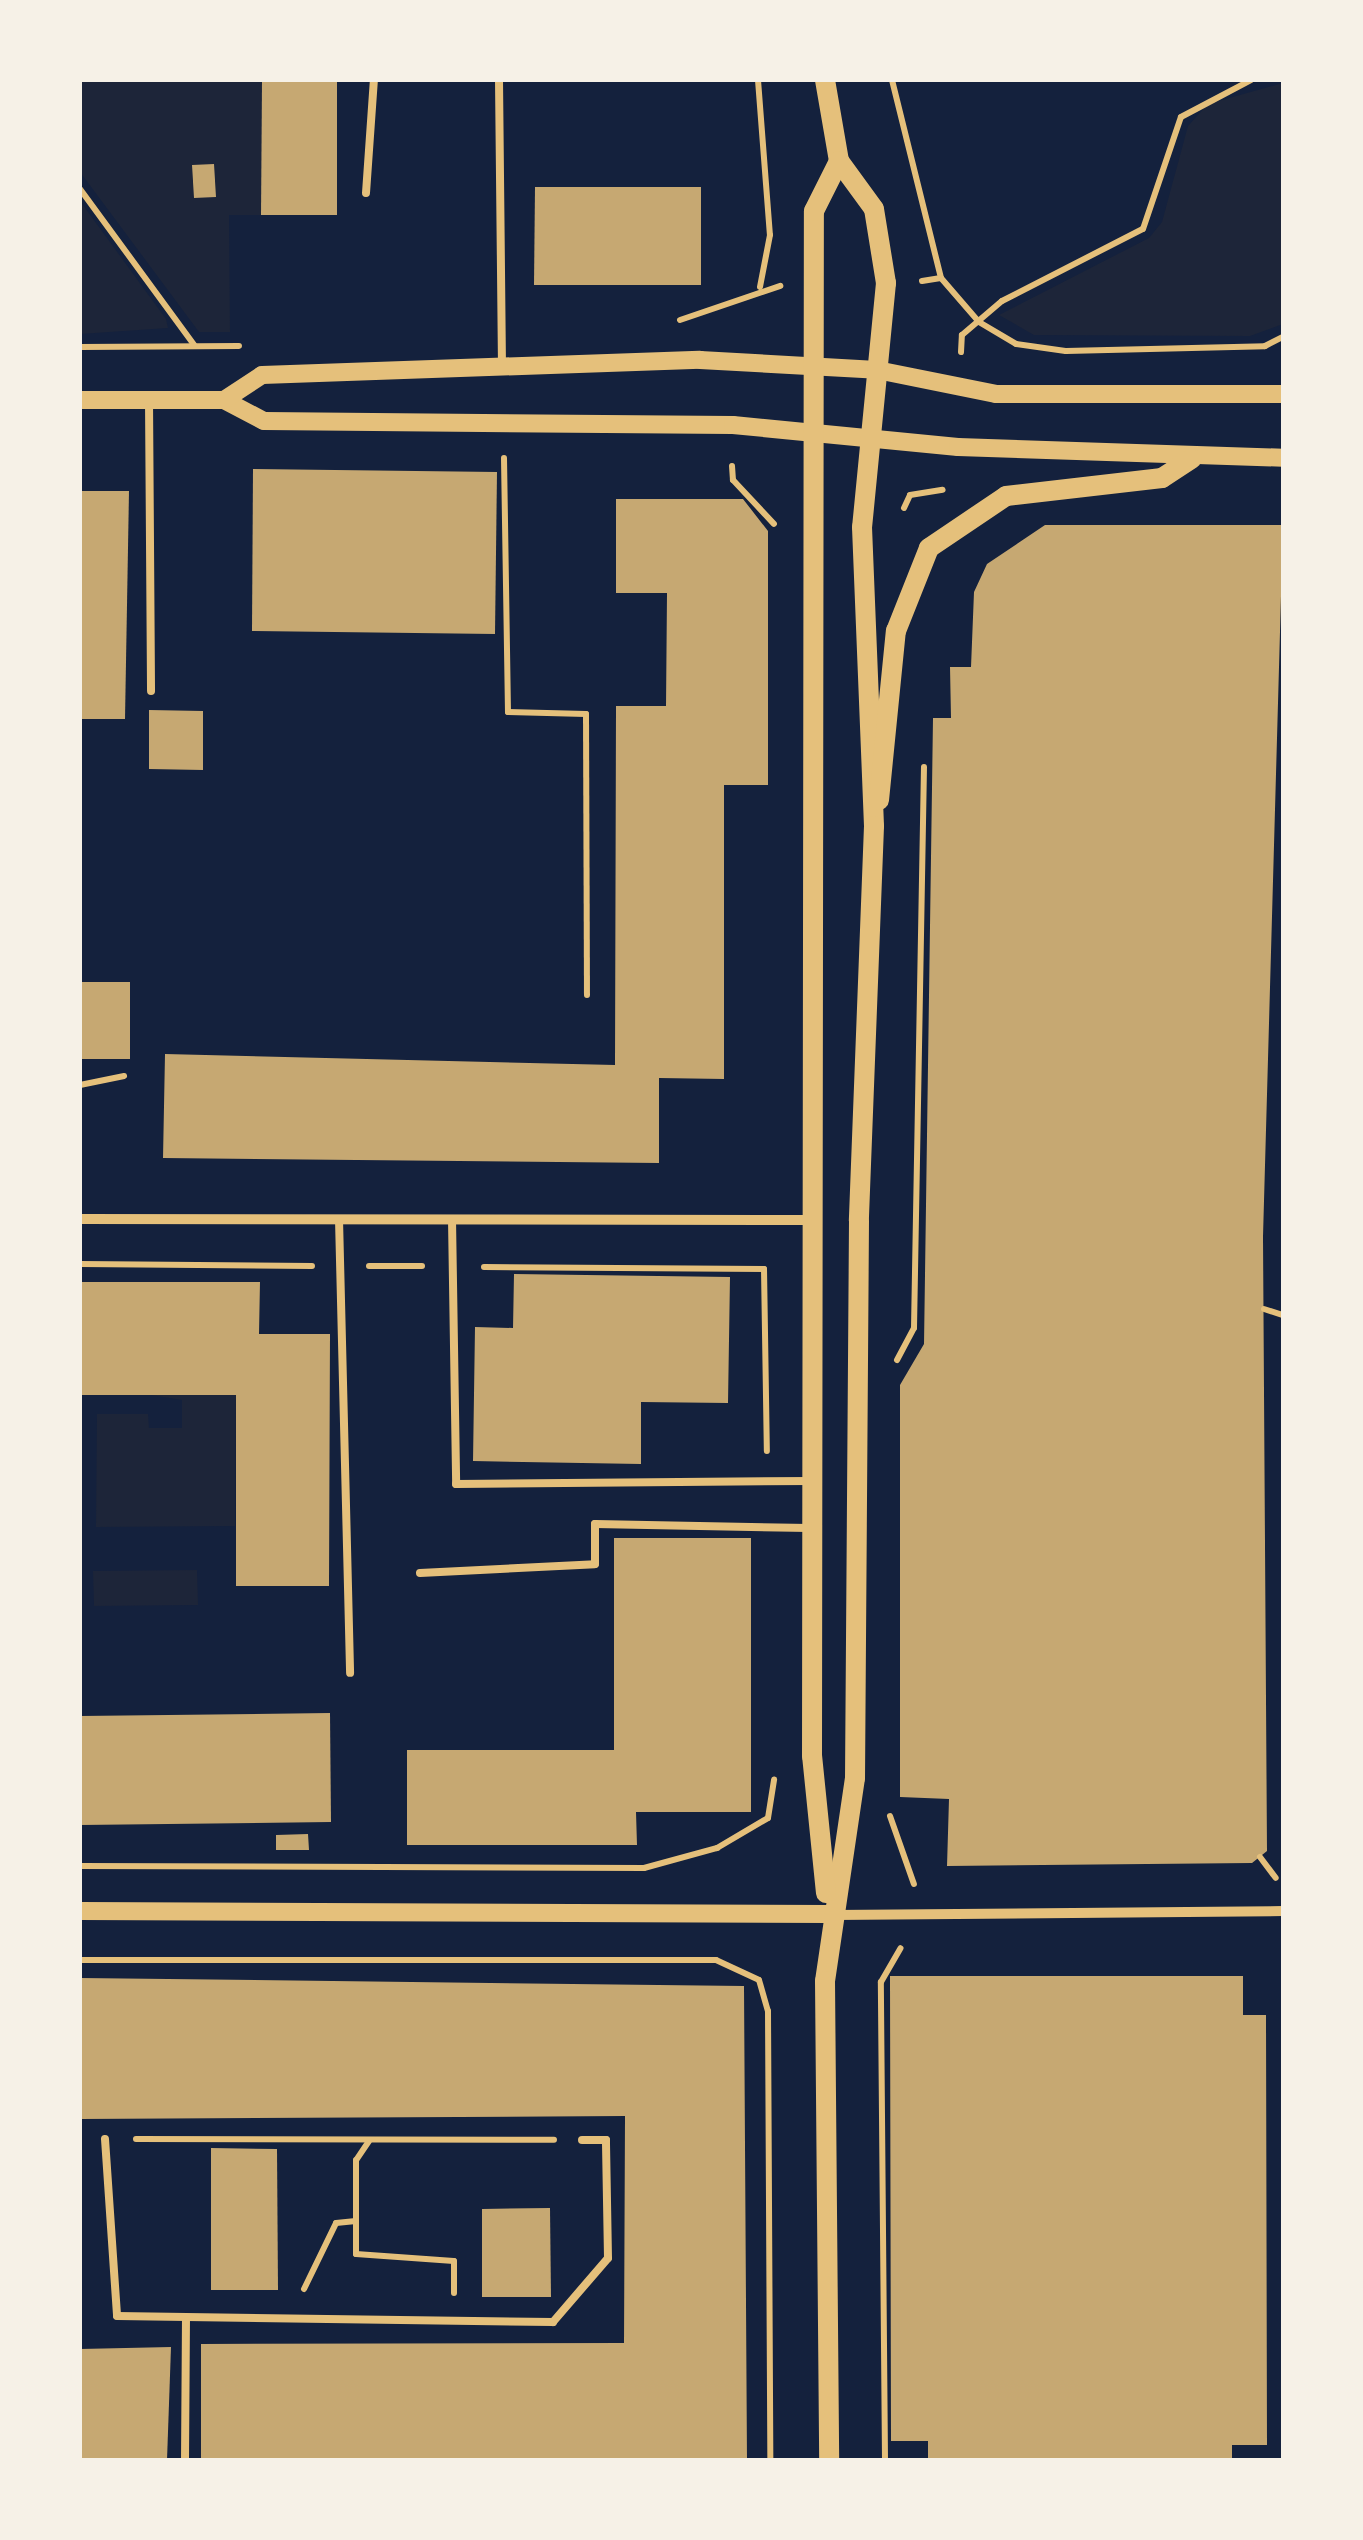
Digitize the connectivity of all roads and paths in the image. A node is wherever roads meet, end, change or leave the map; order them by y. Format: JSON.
{"nodes":[{"id":1,"x":374,"y":80,"type":"edge"},
{"id":2,"x":498,"y":80,"type":"edge"},
{"id":3,"x":758,"y":80,"type":"edge"},
{"id":4,"x":825,"y":80,"type":"edge"},
{"id":5,"x":892,"y":80,"type":"edge"},
{"id":6,"x":1251,"y":80,"type":"edge"},
{"id":7,"x":839,"y":161,"type":"junction"},
{"id":8,"x":80,"y":189,"type":"edge"},
{"id":9,"x":366,"y":193,"type":"dead end"},
{"id":10,"x":941,"y":278,"type":"junction"},
{"id":11,"x":920,"y":282,"type":"dead end"},
{"id":12,"x":760,"y":287,"type":"dead end"},
{"id":13,"x":732,"y":307,"type":"dead end"},
{"id":14,"x":979,"y":322,"type":"junction"},
{"id":15,"x":732,"y":324,"type":"dead end"},
{"id":16,"x":962,"y":334,"type":"dead end"},
{"id":17,"x":1283,"y":338,"type":"edge"},
{"id":18,"x":194,"y":346,"type":"dead end"},
{"id":19,"x":816,"y":366,"type":"junction"},
{"id":20,"x":878,"y":370,"type":"junction"},
{"id":21,"x":502,"y":372,"type":"junction"},
{"id":22,"x":1283,"y":394,"type":"edge"},
{"id":23,"x":80,"y":400,"type":"edge"},
{"id":24,"x":149,"y":400,"type":"junction"},
{"id":25,"x":224,"y":400,"type":"junction"},
{"id":26,"x":503,"y":422,"type":"junction"},
{"id":27,"x":814,"y":433,"type":"junction"},
{"id":28,"x":871,"y":438,"type":"junction"},
{"id":29,"x":1283,"y":458,"type":"edge"},
{"id":30,"x":1191,"y":460,"type":"junction"},
{"id":31,"x":732,"y":466,"type":"dead end"},
{"id":32,"x":954,"y":488,"type":"dead end"},
{"id":33,"x":775,"y":526,"type":"dead end"},
{"id":34,"x":896,"y":527,"type":"dead end"},
{"id":35,"x":151,"y":691,"type":"dead end"},
{"id":36,"x":924,"y":756,"type":"dead end"},
{"id":37,"x":874,"y":826,"type":"junction"},
{"id":38,"x":587,"y":994,"type":"dead end"},
{"id":39,"x":124,"y":1076,"type":"dead end"},
{"id":40,"x":80,"y":1085,"type":"edge"},
{"id":41,"x":80,"y":1219,"type":"edge"},
{"id":42,"x":340,"y":1219,"type":"junction"},
{"id":43,"x":452,"y":1219,"type":"junction"},
{"id":44,"x":815,"y":1220,"type":"junction"},
{"id":45,"x":80,"y":1264,"type":"edge"},
{"id":46,"x":343,"y":1266,"type":"junction"},
{"id":47,"x":454,"y":1267,"type":"junction"},
{"id":48,"x":1264,"y":1309,"type":"dead end"},
{"id":49,"x":1283,"y":1315,"type":"edge"},
{"id":50,"x":893,"y":1367,"type":"dead end"},
{"id":51,"x":768,"y":1480,"type":"junction"},
{"id":52,"x":813,"y":1481,"type":"junction"},
{"id":53,"x":813,"y":1528,"type":"junction"},
{"id":54,"x":420,"y":1574,"type":"dead end"},
{"id":55,"x":350,"y":1673,"type":"dead end"},
{"id":56,"x":774,"y":1758,"type":"dead end"},
{"id":57,"x":888,"y":1796,"type":"dead end"},
{"id":58,"x":1260,"y":1856,"type":"dead end"},
{"id":59,"x":80,"y":1866,"type":"edge"},
{"id":60,"x":914,"y":1883,"type":"dead end"},
{"id":61,"x":1283,"y":1887,"type":"edge"},
{"id":62,"x":80,"y":1911,"type":"edge"},
{"id":63,"x":1283,"y":1912,"type":"edge"},
{"id":64,"x":829,"y":1914,"type":"junction"},
{"id":65,"x":909,"y":1938,"type":"dead end"},
{"id":66,"x":80,"y":1960,"type":"edge"},
{"id":67,"x":105,"y":2140,"type":"joint"},
{"id":68,"x":370,"y":2140,"type":"junction"},
{"id":69,"x":551,"y":2140,"type":"dead end"},
{"id":70,"x":582,"y":2140,"type":"dead end"},
{"id":71,"x":356,"y":2222,"type":"junction"},
{"id":72,"x":290,"y":2318,"type":"junction"},
{"id":73,"x":186,"y":2320,"type":"junction"},
{"id":74,"x":454,"y":2320,"type":"junction"},
{"id":75,"x":185,"y":2460,"type":"edge"},
{"id":76,"x":770,"y":2460,"type":"edge"},
{"id":77,"x":828,"y":2460,"type":"edge"},
{"id":78,"x":884,"y":2460,"type":"edge"}],
"edges":[{"from":1,"to":9,"type":"lane"},
{"from":2,"to":21,"type":"lane"},
{"from":3,"to":12,"type":"path"},
{"from":4,"to":7,"type":"main road"},
{"from":5,"to":10,"type":"path"},
{"from":6,"to":14,"type":"path"},
{"from":7,"to":19,"type":"main road"},
{"from":7,"to":20,"type":"main road"},
{"from":8,"to":18,"type":"path"},
{"from":10,"to":11,"type":"path"},
{"from":10,"to":14,"type":"path"},
{"from":13,"to":15,"type":"path"},
{"from":14,"to":16,"type":"path"},
{"from":14,"to":17,"type":"path"},
{"from":19,"to":20,"type":"street"},
{"from":19,"to":21,"type":"street"},
{"from":19,"to":27,"type":"main road"},
{"from":20,"to":22,"type":"street"},
{"from":20,"to":28,"type":"main road"},
{"from":21,"to":25,"type":"street"},
{"from":23,"to":24,"type":"street"},
{"from":24,"to":25,"type":"street"},
{"from":24,"to":35,"type":"lane"},
{"from":25,"to":26,"type":"street"},
{"from":26,"to":27,"type":"street"},
{"from":26,"to":38,"type":"path"},
{"from":27,"to":28,"type":"street"},
{"from":27,"to":44,"type":"main road"},
{"from":28,"to":30,"type":"street"},
{"from":28,"to":37,"type":"main road"},
{"from":29,"to":30,"type":"street"},
{"from":30,"to":37,"type":"main road"},
{"from":31,"to":33,"type":"path"},
{"from":32,"to":34,"type":"path"},
{"from":36,"to":50,"type":"path"},
{"from":37,"to":64,"type":"main road"},
{"from":39,"to":40,"type":"path"},
{"from":41,"to":42,"type":"street"},
{"from":42,"to":43,"type":"street"},
{"from":42,"to":46,"type":"lane"},
{"from":43,"to":44,"type":"street"},
{"from":43,"to":47,"type":"lane"},
{"from":44,"to":52,"type":"main road"},
{"from":45,"to":46,"type":"path"},
{"from":46,"to":47,"type":"path"},
{"from":46,"to":55,"type":"lane"},
{"from":47,"to":51,"type":"path"},
{"from":47,"to":51,"type":"lane"},
{"from":48,"to":49,"type":"path"},
{"from":51,"to":52,"type":"lane"},
{"from":52,"to":53,"type":"main road"},
{"from":53,"to":54,"type":"lane"},
{"from":53,"to":64,"type":"main road"},
{"from":56,"to":59,"type":"path"},
{"from":57,"to":60,"type":"path"},
{"from":58,"to":61,"type":"path"},
{"from":62,"to":64,"type":"street"},
{"from":63,"to":64,"type":"street"},
{"from":64,"to":77,"type":"main road"},
{"from":65,"to":78,"type":"path"},
{"from":66,"to":76,"type":"path"},
{"from":67,"to":68,"type":"path"},
{"from":67,"to":73,"type":"lane"},
{"from":68,"to":69,"type":"path"},
{"from":68,"to":71,"type":"path"},
{"from":70,"to":74,"type":"lane"},
{"from":71,"to":72,"type":"path"},
{"from":71,"to":74,"type":"path"},
{"from":72,"to":73,"type":"lane"},
{"from":72,"to":74,"type":"lane"},
{"from":73,"to":75,"type":"lane"}]}
